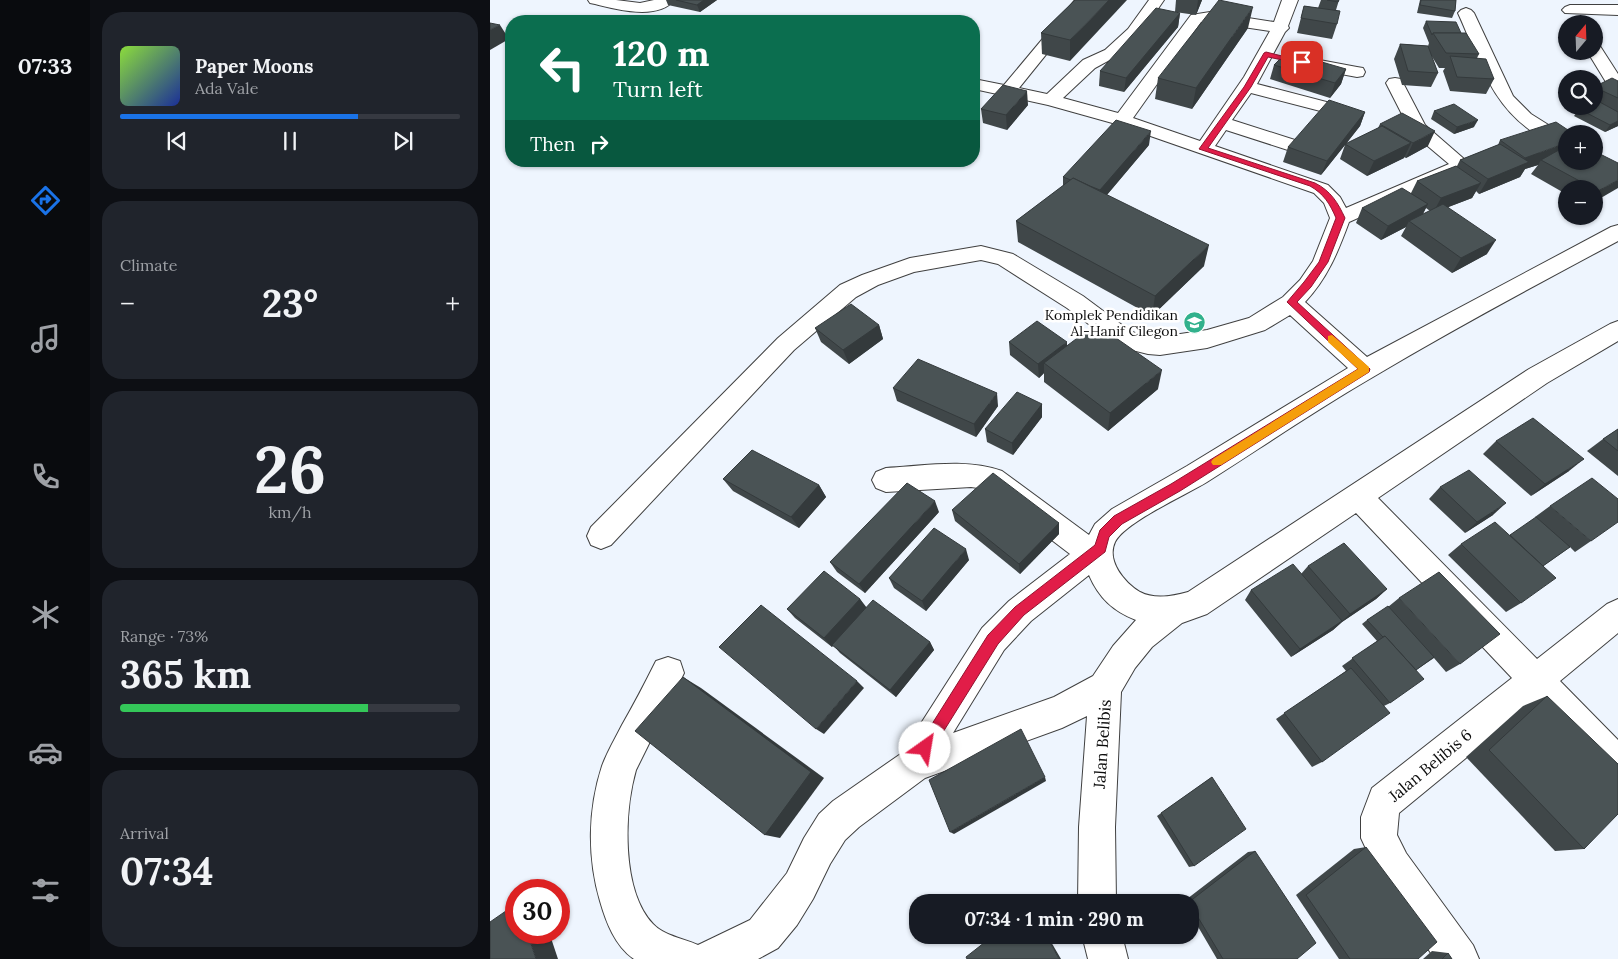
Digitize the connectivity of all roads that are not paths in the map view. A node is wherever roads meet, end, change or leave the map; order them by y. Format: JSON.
{"nodes":[{"id":1,"x":595,"y":0,"type":"edge"},
{"id":2,"x":666,"y":0,"type":"edge"},
{"id":3,"x":1083,"y":0,"type":"edge"},
{"id":4,"x":1157,"y":0,"type":"edge"},
{"id":5,"x":1290,"y":0,"type":"edge"},
{"id":6,"x":1566,"y":5,"type":"edge"},
{"id":7,"x":1618,"y":10,"type":"edge"},
{"id":8,"x":1466,"y":13,"type":"dead end"},
{"id":9,"x":1281,"y":28,"type":"junction"},
{"id":10,"x":1266,"y":54,"type":"junction"},
{"id":11,"x":1601,"y":60,"type":"edge"},
{"id":12,"x":1357,"y":72,"type":"dead end"},
{"id":13,"x":1394,"y":83,"type":"dead end"},
{"id":14,"x":980,"y":85,"type":"edge"},
{"id":15,"x":1248,"y":87,"type":"junction"},
{"id":16,"x":1618,"y":88,"type":"edge"},
{"id":17,"x":1008,"y":91,"type":"junction"},
{"id":18,"x":1051,"y":100,"type":"junction"},
{"id":19,"x":1332,"y":109,"type":"edge"},
{"id":20,"x":1122,"y":120,"type":"junction"},
{"id":21,"x":1222,"y":123,"type":"junction"},
{"id":22,"x":1558,"y":141,"type":"edge"},
{"id":23,"x":1291,"y":145,"type":"edge"},
{"id":24,"x":1203,"y":149,"type":"junction"},
{"id":25,"x":1340,"y":218,"type":"junction"},
{"id":26,"x":1618,"y":232,"type":"edge"},
{"id":27,"x":1291,"y":302,"type":"junction"},
{"id":28,"x":1618,"y":330,"type":"edge"},
{"id":29,"x":1365,"y":369,"type":"junction"},
{"id":30,"x":886,"y":480,"type":"dead end"},
{"id":31,"x":1358,"y":496,"type":"junction"},
{"id":32,"x":601,"y":536,"type":"dead end"},
{"id":33,"x":1096,"y":550,"type":"junction"},
{"id":34,"x":1171,"y":612,"type":"junction"},
{"id":35,"x":1618,"y":614,"type":"edge"},
{"id":36,"x":668,"y":673,"type":"dead end"},
{"id":37,"x":1535,"y":679,"type":"junction"},
{"id":38,"x":1105,"y":688,"type":"junction"},
{"id":39,"x":914,"y":765,"type":"junction"},
{"id":40,"x":1618,"y":765,"type":"edge"},
{"id":41,"x":1097,"y":894,"type":"edge"},
{"id":42,"x":1104,"y":944,"type":"edge"},
{"id":43,"x":684,"y":959,"type":"edge"},
{"id":44,"x":711,"y":959,"type":"edge"},
{"id":45,"x":1108,"y":959,"type":"edge"},
{"id":46,"x":1459,"y":959,"type":"edge"}],
"edges":[{"from":1,"to":2,"type":"street"},
{"from":3,"to":17,"type":"street"},
{"from":4,"to":18,"type":"street"},
{"from":5,"to":9,"type":"street"},
{"from":6,"to":7,"type":"street"},
{"from":8,"to":22,"type":"street"},
{"from":9,"to":10,"type":"street"},
{"from":9,"to":20,"type":"street"},
{"from":10,"to":12,"type":"street"},
{"from":10,"to":15,"type":"street"},
{"from":11,"to":16,"type":"street"},
{"from":13,"to":25,"type":"street"},
{"from":14,"to":17,"type":"street"},
{"from":15,"to":19,"type":"street"},
{"from":15,"to":21,"type":"street"},
{"from":17,"to":18,"type":"street"},
{"from":18,"to":20,"type":"street"},
{"from":20,"to":24,"type":"street"},
{"from":21,"to":23,"type":"street"},
{"from":21,"to":24,"type":"street"},
{"from":24,"to":25,"type":"street"},
{"from":25,"to":27,"type":"street"},
{"from":26,"to":29,"type":"street"},
{"from":27,"to":29,"type":"street"},
{"from":27,"to":32,"type":"street"},
{"from":28,"to":31,"type":"street"},
{"from":29,"to":33,"type":"street"},
{"from":30,"to":33,"type":"street"},
{"from":31,"to":34,"type":"street"},
{"from":31,"to":37,"type":"street"},
{"from":33,"to":34,"type":"street"},
{"from":33,"to":39,"type":"street"},
{"from":34,"to":38,"type":"street","name":"Jalan Belibis"},
{"from":35,"to":37,"type":"street","name":"Jalan Belibis 6"},
{"from":36,"to":43,"type":"street"},
{"from":37,"to":40,"type":"street"},
{"from":37,"to":46,"type":"street","name":"Jalan Belibis 6"},
{"from":38,"to":39,"type":"street"},
{"from":38,"to":41,"type":"street","name":"Jalan Belibis"},
{"from":39,"to":44,"type":"street"},
{"from":42,"to":45,"type":"street"}]}
